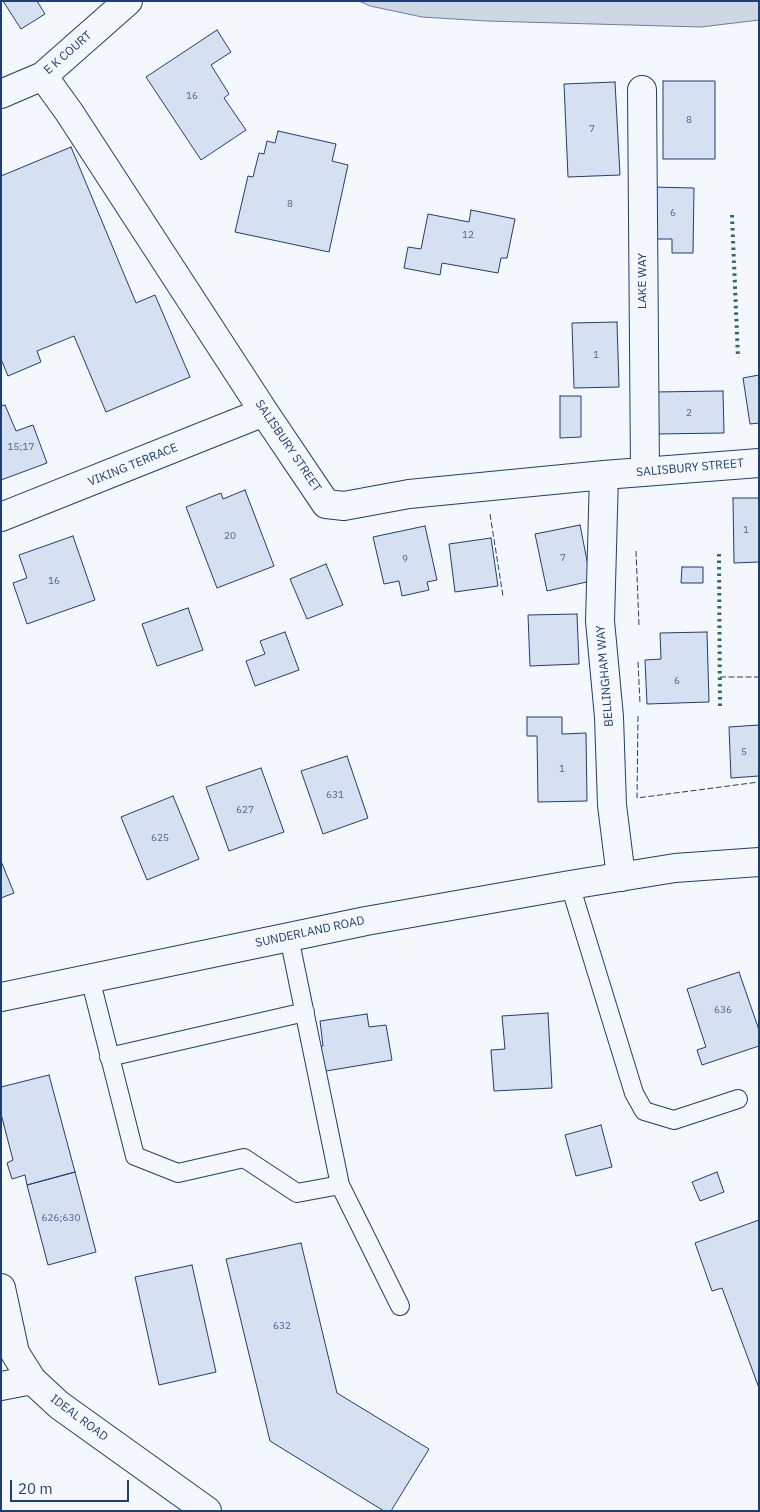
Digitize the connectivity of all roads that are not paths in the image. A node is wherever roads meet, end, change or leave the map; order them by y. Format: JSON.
{"nodes":[{"id":1,"x":128,"y":1,"type":"edge"},
{"id":2,"x":43,"y":76,"type":"junction"},
{"id":3,"x":642,"y":90,"type":"dead end"},
{"id":4,"x":1,"y":94,"type":"edge"},
{"id":5,"x":264,"y":412,"type":"junction"},
{"id":6,"x":759,"y":463,"type":"edge"},
{"id":7,"x":645,"y":472,"type":"junction"},
{"id":8,"x":604,"y":475,"type":"junction"},
{"id":9,"x":1,"y":517,"type":"edge"},
{"id":10,"x":759,"y":862,"type":"edge"},
{"id":11,"x":621,"y":877,"type":"junction"},
{"id":12,"x":570,"y":884,"type":"junction"},
{"id":13,"x":289,"y":937,"type":"junction"},
{"id":14,"x":90,"y":978,"type":"junction"},
{"id":15,"x":1,"y":997,"type":"edge"},
{"id":16,"x":305,"y":1012,"type":"junction"},
{"id":17,"x":109,"y":1057,"type":"junction"},
{"id":18,"x":738,"y":1099,"type":"dead end"},
{"id":19,"x":340,"y":1185,"type":"junction"},
{"id":20,"x":1,"y":1288,"type":"edge"},
{"id":21,"x":400,"y":1306,"type":"dead end"},
{"id":22,"x":32,"y":1380,"type":"junction"},
{"id":23,"x":1,"y":1386,"type":"edge"},
{"id":24,"x":207,"y":1511,"type":"edge"}],
"edges":[{"from":1,"to":2,"type":"street","name":"E K COURT"},
{"from":2,"to":4,"type":"street","name":"E K COURT"},
{"from":2,"to":5,"type":"street","name":"SALISBURY STREET"},
{"from":3,"to":7,"type":"street","name":"LAKE WAY"},
{"from":5,"to":8,"type":"street","name":"SALISBURY STREET"},
{"from":5,"to":9,"type":"street","name":"VIKING TERRACE"},
{"from":6,"to":7,"type":"street","name":"SALISBURY STREET"},
{"from":7,"to":8,"type":"street","name":"SALISBURY STREET"},
{"from":8,"to":11,"type":"street","name":"BELLINGHAM WAY"},
{"from":10,"to":11,"type":"street","name":"SUNDERLAND ROAD"},
{"from":11,"to":12,"type":"street","name":"SUNDERLAND ROAD"},
{"from":12,"to":13,"type":"street","name":"SUNDERLAND ROAD"},
{"from":12,"to":18,"type":"lane"},
{"from":13,"to":14,"type":"street","name":"SUNDERLAND ROAD"},
{"from":13,"to":16,"type":"lane"},
{"from":14,"to":15,"type":"street","name":"SUNDERLAND ROAD"},
{"from":14,"to":17,"type":"lane"},
{"from":16,"to":17,"type":"lane"},
{"from":16,"to":19,"type":"lane"},
{"from":17,"to":19,"type":"lane"},
{"from":19,"to":21,"type":"lane"},
{"from":20,"to":22,"type":"street","name":"IDEAL ROAD"},
{"from":22,"to":23,"type":"street"},
{"from":22,"to":24,"type":"street","name":"IDEAL ROAD"}]}
